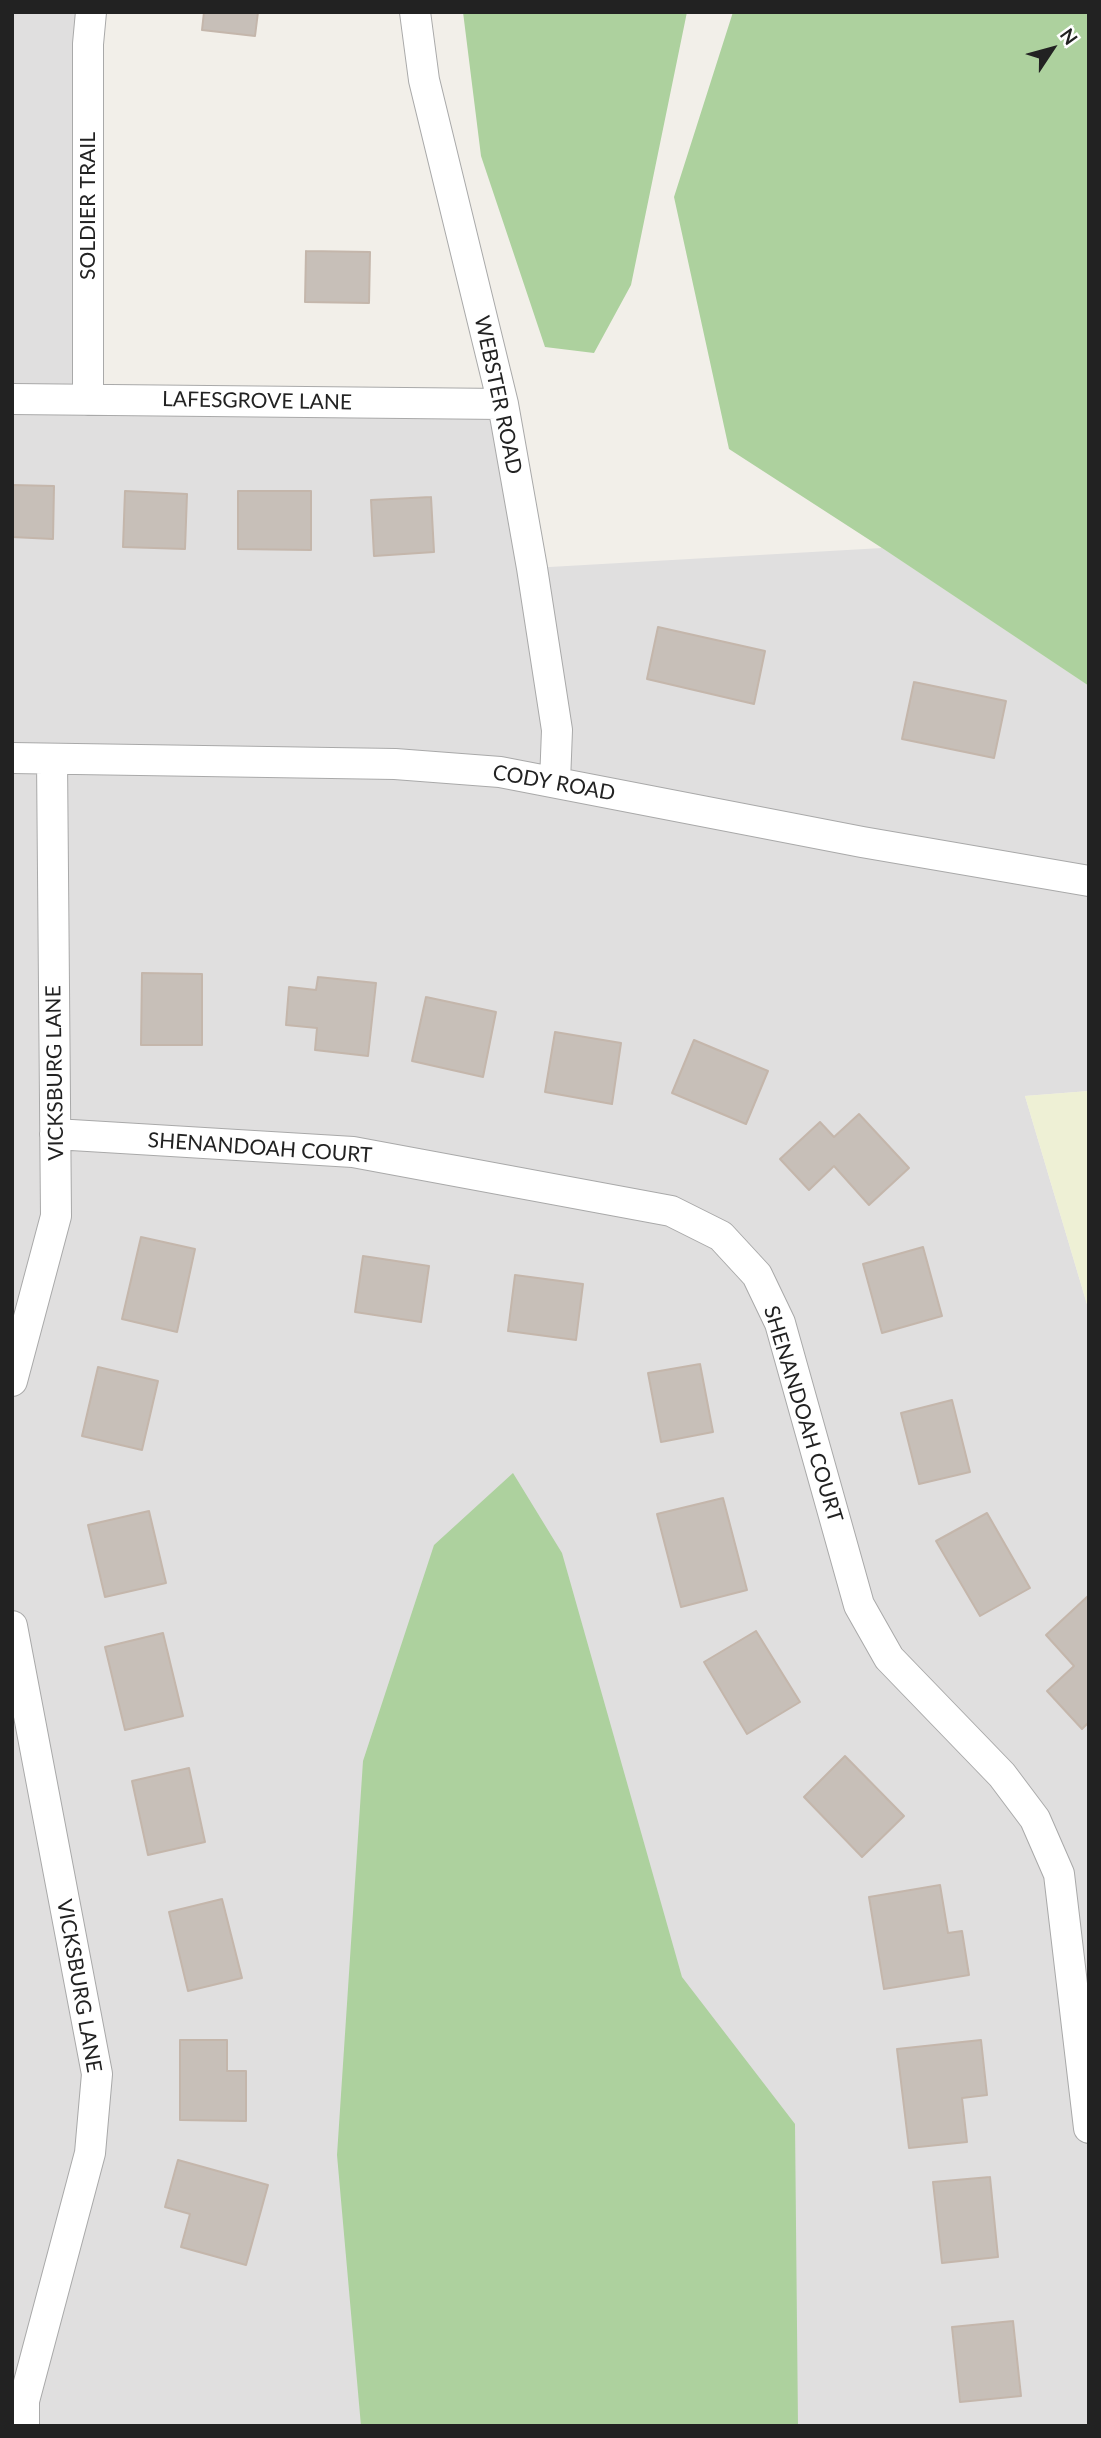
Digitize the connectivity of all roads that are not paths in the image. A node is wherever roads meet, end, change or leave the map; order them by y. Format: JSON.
{"nodes":[{"id":1,"x":91,"y":12,"type":"edge"},
{"id":2,"x":415,"y":12,"type":"edge"},
{"id":3,"x":12,"y":399,"type":"edge"},
{"id":4,"x":88,"y":400,"type":"junction"},
{"id":5,"x":503,"y":404,"type":"junction"},
{"id":6,"x":12,"y":758,"type":"edge"},
{"id":7,"x":52,"y":759,"type":"junction"},
{"id":8,"x":555,"y":782,"type":"junction"},
{"id":9,"x":1089,"y":881,"type":"edge"},
{"id":10,"x":55,"y":1134,"type":"junction"},
{"id":11,"x":12,"y":1381,"type":"edge"},
{"id":12,"x":12,"y":1626,"type":"edge"},
{"id":13,"x":1089,"y":2128,"type":"edge"},
{"id":14,"x":24,"y":2426,"type":"edge"}],
"edges":[{"from":1,"to":4,"type":"street","name":"SOLDIER TRAIL"},
{"from":2,"to":5,"type":"street","name":"WEBSTER ROAD"},
{"from":3,"to":4,"type":"street","name":"LAFESGROVE LANE"},
{"from":4,"to":5,"type":"street","name":"LAFESGROVE LANE"},
{"from":5,"to":8,"type":"street","name":"WEBSTER ROAD"},
{"from":6,"to":7,"type":"street","name":"CODY ROAD"},
{"from":7,"to":8,"type":"street","name":"CODY ROAD"},
{"from":7,"to":10,"type":"street","name":"VICKSBURG LANE"},
{"from":8,"to":9,"type":"street","name":"CODY ROAD"},
{"from":10,"to":11,"type":"street","name":"VICKSBURG LANE"},
{"from":10,"to":13,"type":"street","name":"SHENANDOAH COURT"},
{"from":12,"to":14,"type":"street","name":"VICKSBURG LANE"}]}
